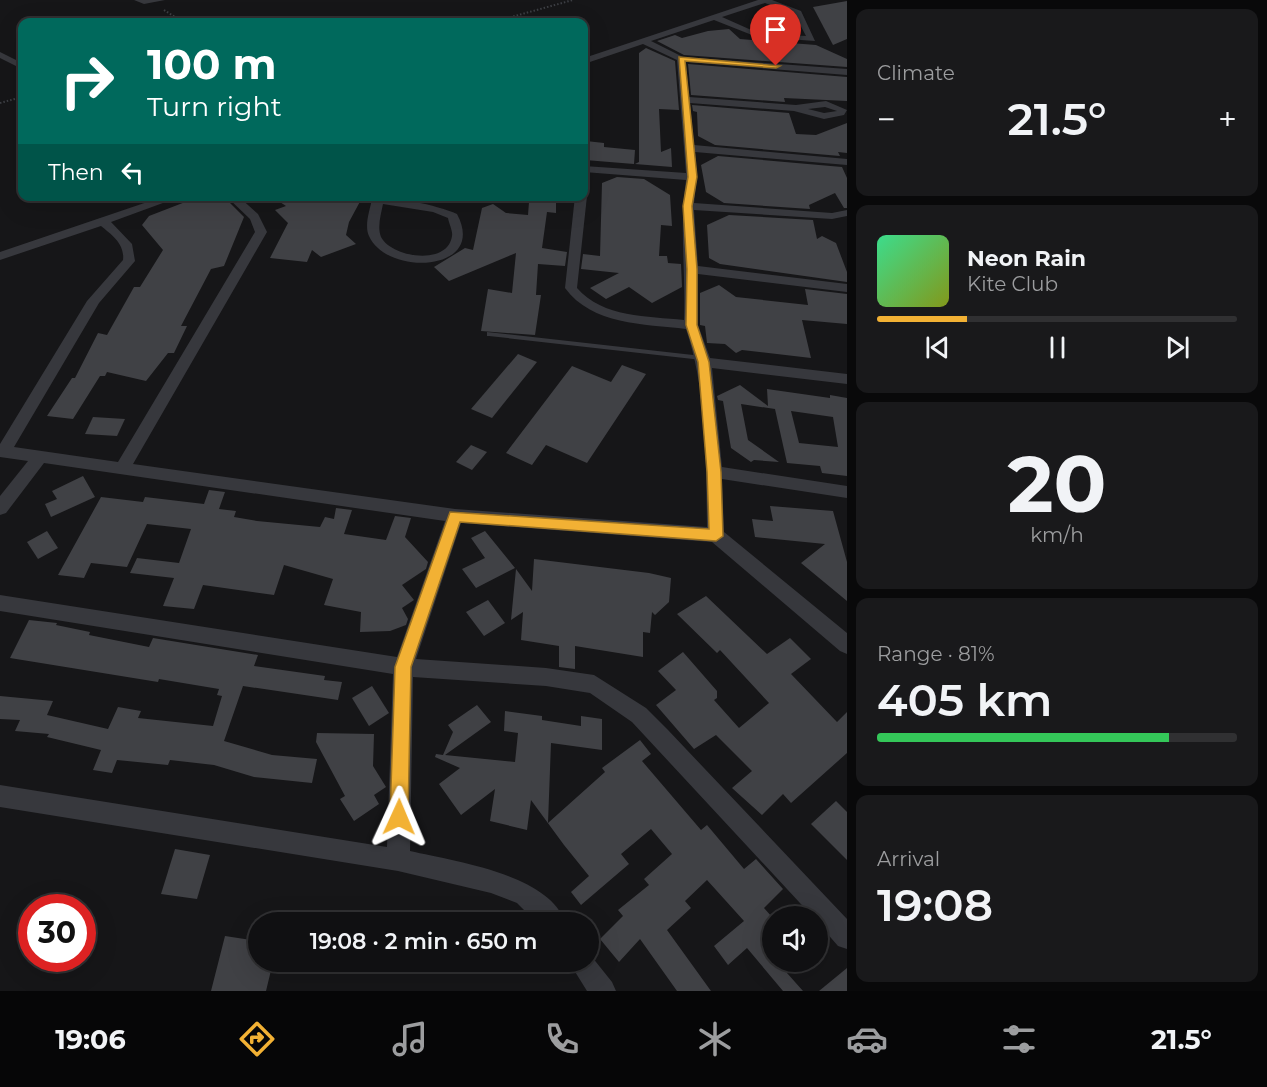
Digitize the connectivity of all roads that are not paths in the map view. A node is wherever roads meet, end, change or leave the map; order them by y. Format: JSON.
{"nodes":[{"id":1,"x":138,"y":0,"type":"edge"},
{"id":2,"x":161,"y":0,"type":"edge"},
{"id":3,"x":765,"y":0,"type":"edge"},
{"id":4,"x":716,"y":18,"type":"junction"},
{"id":5,"x":643,"y":41,"type":"junction"},
{"id":6,"x":0,"y":55,"type":"edge"},
{"id":7,"x":681,"y":59,"type":"junction"},
{"id":8,"x":588,"y":60,"type":"edge"},
{"id":9,"x":18,"y":64,"type":"edge"},
{"id":10,"x":847,"y":72,"type":"edge"},
{"id":11,"x":685,"y":100,"type":"junction"},
{"id":12,"x":796,"y":108,"type":"dead end"},
{"id":13,"x":688,"y":148,"type":"junction"},
{"id":14,"x":847,"y":162,"type":"edge"},
{"id":15,"x":588,"y":169,"type":"edge"},
{"id":16,"x":692,"y":177,"type":"junction"},
{"id":17,"x":162,"y":201,"type":"edge"},
{"id":18,"x":236,"y":201,"type":"edge"},
{"id":19,"x":376,"y":201,"type":"edge"},
{"id":20,"x":395,"y":201,"type":"edge"},
{"id":21,"x":580,"y":201,"type":"edge"},
{"id":22,"x":688,"y":206,"type":"junction"},
{"id":23,"x":847,"y":213,"type":"edge"},
{"id":24,"x":832,"y":216,"type":"junction"},
{"id":25,"x":103,"y":221,"type":"junction"},
{"id":26,"x":847,"y":224,"type":"edge"},
{"id":27,"x":0,"y":256,"type":"edge"},
{"id":28,"x":692,"y":269,"type":"junction"},
{"id":29,"x":847,"y":288,"type":"edge"},
{"id":30,"x":691,"y":325,"type":"junction"},
{"id":31,"x":489,"y":333,"type":"dead end"},
{"id":32,"x":703,"y":360,"type":"junction"},
{"id":33,"x":847,"y":380,"type":"edge"},
{"id":34,"x":2,"y":452,"type":"edge"},
{"id":35,"x":39,"y":458,"type":"junction"},
{"id":36,"x":123,"y":468,"type":"junction"},
{"id":37,"x":714,"y":472,"type":"junction"},
{"id":38,"x":847,"y":492,"type":"edge"},
{"id":39,"x":0,"y":508,"type":"edge"},
{"id":40,"x":455,"y":516,"type":"junction"},
{"id":41,"x":716,"y":536,"type":"junction"},
{"id":42,"x":0,"y":603,"type":"edge"},
{"id":43,"x":847,"y":645,"type":"edge"},
{"id":44,"x":403,"y":667,"type":"junction"},
{"id":45,"x":0,"y":796,"type":"edge"},
{"id":46,"x":398,"y":860,"type":"junction"},
{"id":47,"x":542,"y":912,"type":"edge"},
{"id":48,"x":847,"y":936,"type":"edge"},
{"id":49,"x":589,"y":972,"type":"edge"},
{"id":50,"x":603,"y":991,"type":"edge"}],
"edges":[{"from":1,"to":2,"type":"street"},
{"from":3,"to":4,"type":"street"},
{"from":3,"to":4,"type":"street"},
{"from":4,"to":5,"type":"street"},
{"from":5,"to":7,"type":"street"},
{"from":5,"to":8,"type":"street"},
{"from":6,"to":9,"type":"street"},
{"from":7,"to":10,"type":"street"},
{"from":7,"to":11,"type":"street"},
{"from":11,"to":12,"type":"street"},
{"from":11,"to":13,"type":"street"},
{"from":13,"to":14,"type":"street"},
{"from":13,"to":16,"type":"street"},
{"from":15,"to":16,"type":"street"},
{"from":16,"to":22,"type":"street"},
{"from":17,"to":25,"type":"street"},
{"from":18,"to":36,"type":"street"},
{"from":19,"to":20,"type":"street"},
{"from":21,"to":30,"type":"street"},
{"from":22,"to":24,"type":"street"},
{"from":22,"to":28,"type":"street"},
{"from":23,"to":24,"type":"street"},
{"from":24,"to":26,"type":"street"},
{"from":25,"to":27,"type":"street"},
{"from":25,"to":34,"type":"street"},
{"from":28,"to":29,"type":"street"},
{"from":28,"to":30,"type":"street"},
{"from":30,"to":32,"type":"street"},
{"from":31,"to":32,"type":"lane"},
{"from":32,"to":33,"type":"street"},
{"from":32,"to":37,"type":"street"},
{"from":34,"to":35,"type":"street"},
{"from":35,"to":36,"type":"street"},
{"from":35,"to":39,"type":"street"},
{"from":36,"to":40,"type":"street"},
{"from":37,"to":38,"type":"street"},
{"from":37,"to":41,"type":"street"},
{"from":40,"to":41,"type":"street"},
{"from":40,"to":44,"type":"street"},
{"from":41,"to":43,"type":"street"},
{"from":42,"to":44,"type":"street"},
{"from":44,"to":46,"type":"street"},
{"from":44,"to":48,"type":"street"},
{"from":45,"to":46,"type":"street"},
{"from":46,"to":47,"type":"street"},
{"from":49,"to":50,"type":"street"}]}
